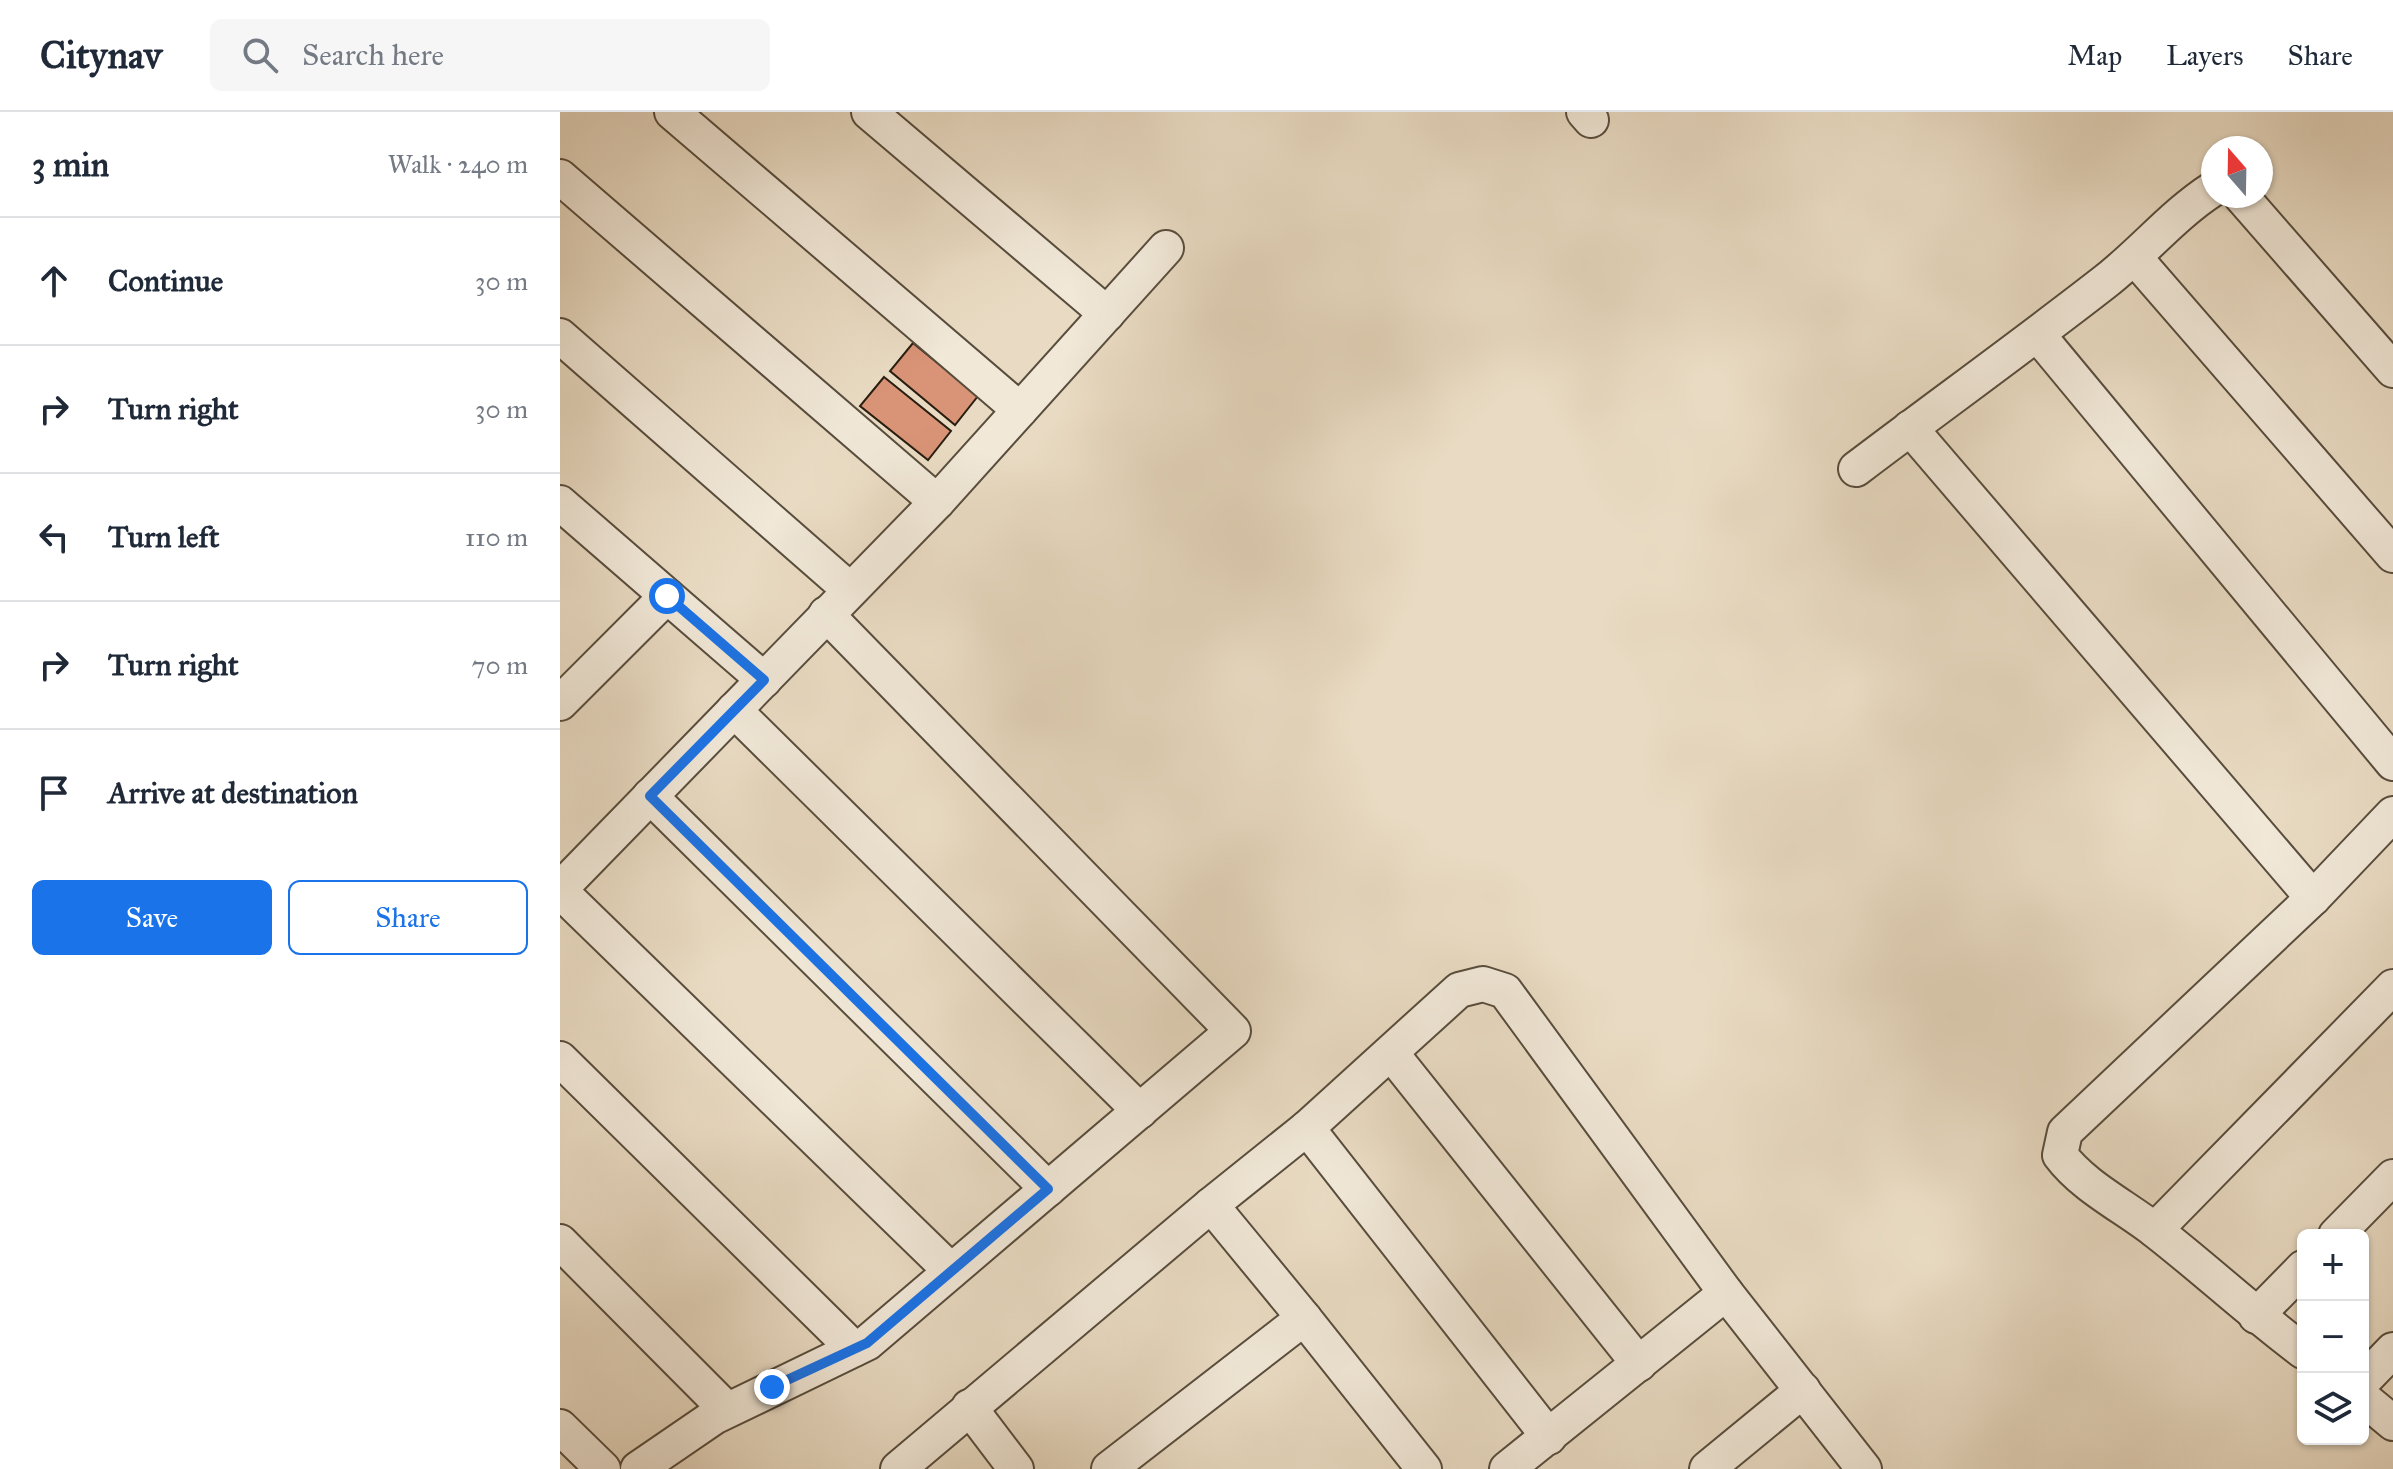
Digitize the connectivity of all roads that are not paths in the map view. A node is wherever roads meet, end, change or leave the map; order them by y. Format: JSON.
{"nodes":[{"id":1,"x":672,"y":112,"type":"edge"},
{"id":2,"x":869,"y":112,"type":"edge"},
{"id":3,"x":560,"y":177,"type":"edge"},
{"id":4,"x":2201,"y":196,"type":"edge"},
{"id":5,"x":2251,"y":208,"type":"edge"},
{"id":6,"x":1166,"y":248,"type":"dead end"},
{"id":7,"x":2135,"y":258,"type":"junction"},
{"id":8,"x":1107,"y":314,"type":"junction"},
{"id":9,"x":2038,"y":335,"type":"junction"},
{"id":10,"x":560,"y":336,"type":"edge"},
{"id":11,"x":2393,"y":370,"type":"edge"},
{"id":12,"x":1020,"y":410,"type":"junction"},
{"id":13,"x":1910,"y":428,"type":"junction"},
{"id":14,"x":1856,"y":469,"type":"dead end"},
{"id":15,"x":937,"y":502,"type":"junction"},
{"id":16,"x":563,"y":510,"type":"edge"},
{"id":17,"x":2393,"y":555,"type":"edge"},
{"id":18,"x":850,"y":590,"type":"junction"},
{"id":19,"x":667,"y":596,"type":"junction"},
{"id":20,"x":826,"y":614,"type":"junction"},
{"id":21,"x":764,"y":680,"type":"junction"},
{"id":22,"x":560,"y":703,"type":"edge"},
{"id":23,"x":734,"y":710,"type":"junction"},
{"id":24,"x":2393,"y":763,"type":"edge"},
{"id":25,"x":650,"y":796,"type":"junction"},
{"id":26,"x":2393,"y":814,"type":"edge"},
{"id":27,"x":560,"y":890,"type":"edge"},
{"id":28,"x":2313,"y":898,"type":"junction"},
{"id":29,"x":2393,"y":987,"type":"edge"},
{"id":30,"x":1391,"y":1053,"type":"junction"},
{"id":31,"x":560,"y":1059,"type":"edge"},
{"id":32,"x":1140,"y":1111,"type":"junction"},
{"id":33,"x":1307,"y":1128,"type":"junction"},
{"id":34,"x":2393,"y":1177,"type":"edge"},
{"id":35,"x":1048,"y":1189,"type":"junction"},
{"id":36,"x":1211,"y":1205,"type":"junction"},
{"id":37,"x":2342,"y":1229,"type":"edge"},
{"id":38,"x":2155,"y":1230,"type":"junction"},
{"id":39,"x":560,"y":1242,"type":"edge"},
{"id":40,"x":951,"y":1271,"type":"junction"},
{"id":41,"x":2297,"y":1274,"type":"edge"},
{"id":42,"x":1726,"y":1293,"type":"junction"},
{"id":43,"x":2256,"y":1316,"type":"junction"},
{"id":44,"x":1304,"y":1318,"type":"junction"},
{"id":45,"x":2297,"y":1347,"type":"edge"},
{"id":46,"x":854,"y":1349,"type":"junction"},
{"id":47,"x":2393,"y":1350,"type":"edge"},
{"id":48,"x":1639,"y":1364,"type":"junction"},
{"id":49,"x":2369,"y":1375,"type":"edge"},
{"id":50,"x":1803,"y":1390,"type":"junction"},
{"id":51,"x":2369,"y":1403,"type":"edge"},
{"id":52,"x":969,"y":1407,"type":"junction"},
{"id":53,"x":727,"y":1410,"type":"junction"},
{"id":54,"x":2393,"y":1423,"type":"edge"},
{"id":55,"x":560,"y":1427,"type":"edge"},
{"id":56,"x":1549,"y":1437,"type":"junction"},
{"id":57,"x":603,"y":1469,"type":"edge"},
{"id":58,"x":638,"y":1469,"type":"edge"},
{"id":59,"x":898,"y":1469,"type":"edge"},
{"id":60,"x":1016,"y":1469,"type":"edge"},
{"id":61,"x":1109,"y":1469,"type":"edge"},
{"id":62,"x":1424,"y":1469,"type":"edge"},
{"id":63,"x":1507,"y":1469,"type":"edge"},
{"id":64,"x":1707,"y":1469,"type":"edge"},
{"id":65,"x":1864,"y":1469,"type":"edge"}],
"edges":[{"from":1,"to":12,"type":"street"},
{"from":2,"to":8,"type":"street"},
{"from":3,"to":15,"type":"street"},
{"from":4,"to":7,"type":"street"},
{"from":5,"to":11,"type":"street"},
{"from":6,"to":8,"type":"street"},
{"from":7,"to":9,"type":"street"},
{"from":7,"to":17,"type":"street"},
{"from":8,"to":12,"type":"street"},
{"from":9,"to":13,"type":"street"},
{"from":9,"to":24,"type":"street"},
{"from":10,"to":18,"type":"street"},
{"from":12,"to":15,"type":"street"},
{"from":13,"to":14,"type":"street"},
{"from":13,"to":28,"type":"street"},
{"from":15,"to":18,"type":"street"},
{"from":16,"to":19,"type":"street"},
{"from":18,"to":20,"type":"street"},
{"from":19,"to":21,"type":"street"},
{"from":19,"to":22,"type":"street"},
{"from":20,"to":21,"type":"street"},
{"from":20,"to":32,"type":"street"},
{"from":21,"to":23,"type":"street"},
{"from":23,"to":25,"type":"street"},
{"from":23,"to":32,"type":"street"},
{"from":25,"to":27,"type":"street"},
{"from":25,"to":35,"type":"street"},
{"from":26,"to":28,"type":"street"},
{"from":27,"to":40,"type":"street"},
{"from":28,"to":38,"type":"street"},
{"from":29,"to":38,"type":"street"},
{"from":30,"to":33,"type":"street"},
{"from":30,"to":42,"type":"street"},
{"from":30,"to":48,"type":"street"},
{"from":31,"to":46,"type":"street"},
{"from":32,"to":35,"type":"street"},
{"from":33,"to":36,"type":"street"},
{"from":33,"to":56,"type":"street"},
{"from":34,"to":37,"type":"street"},
{"from":35,"to":40,"type":"street"},
{"from":36,"to":44,"type":"street"},
{"from":36,"to":52,"type":"street"},
{"from":38,"to":43,"type":"street"},
{"from":39,"to":53,"type":"street"},
{"from":40,"to":46,"type":"street"},
{"from":41,"to":43,"type":"street"},
{"from":42,"to":48,"type":"street"},
{"from":42,"to":50,"type":"street"},
{"from":43,"to":45,"type":"street"},
{"from":44,"to":61,"type":"street"},
{"from":44,"to":62,"type":"street"},
{"from":46,"to":53,"type":"street"},
{"from":47,"to":49,"type":"street"},
{"from":48,"to":56,"type":"street"},
{"from":50,"to":64,"type":"street"},
{"from":50,"to":65,"type":"street"},
{"from":51,"to":54,"type":"street"},
{"from":52,"to":59,"type":"street"},
{"from":52,"to":60,"type":"street"},
{"from":53,"to":58,"type":"street"},
{"from":55,"to":57,"type":"street"},
{"from":56,"to":63,"type":"street"}]}
